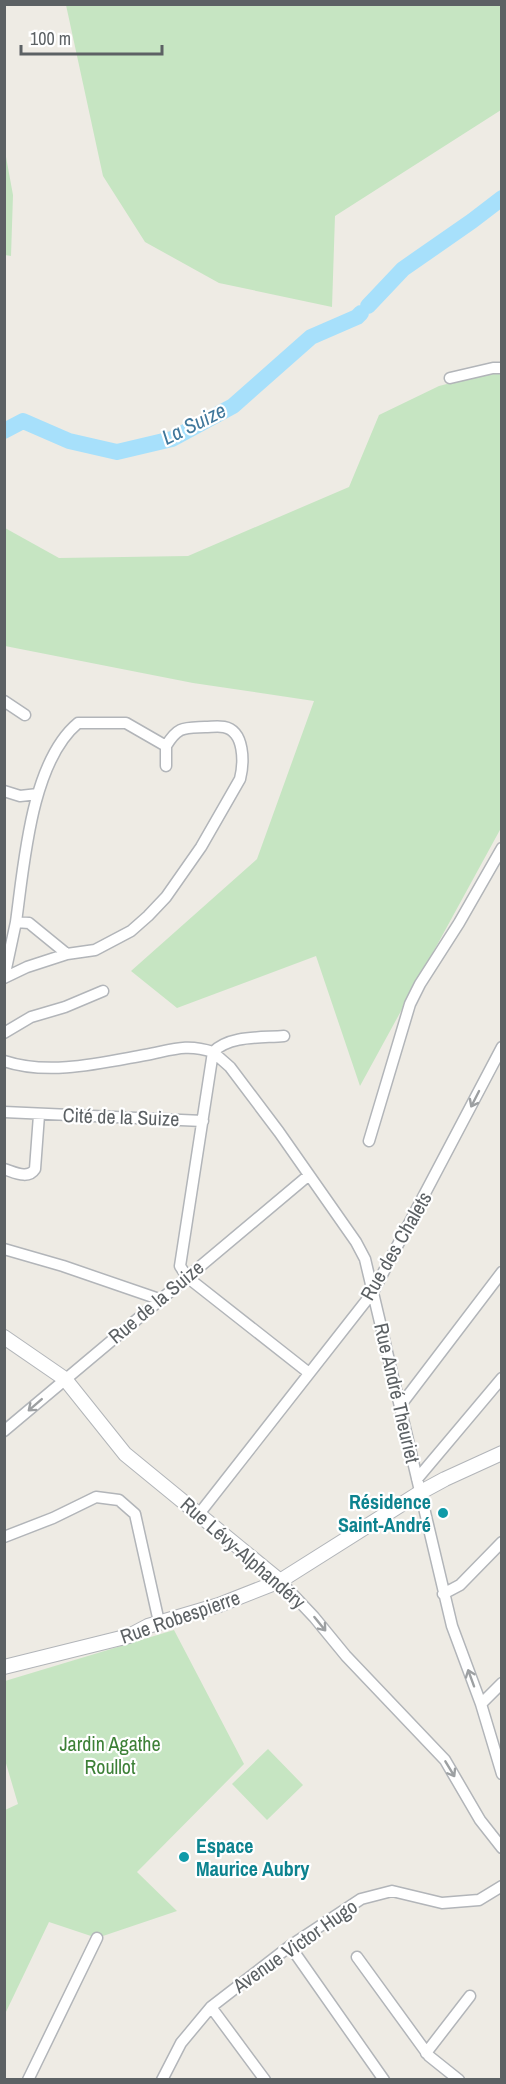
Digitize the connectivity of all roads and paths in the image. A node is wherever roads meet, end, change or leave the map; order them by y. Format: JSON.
{"nodes":[{"id":1,"x":501,"y":368,"type":"edge"},
{"id":2,"x":450,"y":378,"type":"dead end"},
{"id":3,"x":4,"y":701,"type":"edge"},
{"id":4,"x":25,"y":716,"type":"dead end"},
{"id":5,"x":166,"y":746,"type":"junction"},
{"id":6,"x":166,"y":766,"type":"dead end"},
{"id":7,"x":4,"y":792,"type":"edge"},
{"id":8,"x":38,"y":794,"type":"junction"},
{"id":9,"x":501,"y":848,"type":"edge"},
{"id":10,"x":16,"y":922,"type":"junction"},
{"id":11,"x":67,"y":954,"type":"junction"},
{"id":12,"x":4,"y":978,"type":"edge"},
{"id":13,"x":103,"y":991,"type":"dead end"},
{"id":14,"x":4,"y":1033,"type":"edge"},
{"id":15,"x":284,"y":1036,"type":"dead end"},
{"id":16,"x":501,"y":1047,"type":"edge"},
{"id":17,"x":213,"y":1052,"type":"junction"},
{"id":18,"x":4,"y":1061,"type":"edge"},
{"id":19,"x":4,"y":1112,"type":"edge"},
{"id":20,"x":39,"y":1114,"type":"junction"},
{"id":21,"x":203,"y":1121,"type":"junction"},
{"id":22,"x":369,"y":1141,"type":"dead end"},
{"id":23,"x":4,"y":1169,"type":"edge"},
{"id":24,"x":309,"y":1175,"type":"junction"},
{"id":25,"x":4,"y":1249,"type":"edge"},
{"id":26,"x":501,"y":1272,"type":"edge"},
{"id":27,"x":187,"y":1276,"type":"junction"},
{"id":28,"x":374,"y":1292,"type":"junction"},
{"id":29,"x":159,"y":1299,"type":"junction"},
{"id":30,"x":4,"y":1337,"type":"edge"},
{"id":31,"x":309,"y":1373,"type":"junction"},
{"id":32,"x":501,"y":1378,"type":"edge"},
{"id":33,"x":64,"y":1379,"type":"junction"},
{"id":34,"x":400,"y":1406,"type":"junction"},
{"id":35,"x":4,"y":1431,"type":"edge"},
{"id":36,"x":501,"y":1453,"type":"edge"},
{"id":37,"x":419,"y":1485,"type":"junction"},
{"id":38,"x":199,"y":1514,"type":"junction"},
{"id":39,"x":4,"y":1537,"type":"edge"},
{"id":40,"x":501,"y":1542,"type":"edge"},
{"id":41,"x":280,"y":1581,"type":"junction"},
{"id":42,"x":443,"y":1594,"type":"junction"},
{"id":43,"x":159,"y":1622,"type":"junction"},
{"id":44,"x":4,"y":1667,"type":"edge"},
{"id":45,"x":501,"y":1683,"type":"edge"},
{"id":46,"x":481,"y":1704,"type":"junction"},
{"id":47,"x":501,"y":1774,"type":"edge"},
{"id":48,"x":501,"y":1848,"type":"edge"},
{"id":49,"x":501,"y":1886,"type":"edge"},
{"id":50,"x":97,"y":1938,"type":"dead end"},
{"id":51,"x":290,"y":1946,"type":"junction"},
{"id":52,"x":357,"y":1957,"type":"dead end"},
{"id":53,"x":470,"y":1996,"type":"dead end"},
{"id":54,"x":211,"y":2007,"type":"junction"},
{"id":55,"x":426,"y":2053,"type":"junction"},
{"id":56,"x":28,"y":2079,"type":"edge"},
{"id":57,"x":162,"y":2079,"type":"edge"},
{"id":58,"x":266,"y":2079,"type":"edge"},
{"id":59,"x":384,"y":2079,"type":"edge"},
{"id":60,"x":459,"y":2079,"type":"edge"}],
"edges":[{"from":1,"to":2,"type":"street"},
{"from":3,"to":4,"type":"street"},
{"from":5,"to":6,"type":"street"},
{"from":5,"to":8,"type":"street"},
{"from":5,"to":11,"type":"street"},
{"from":7,"to":8,"type":"street"},
{"from":8,"to":10,"type":"street"},
{"from":9,"to":22,"type":"street"},
{"from":10,"to":11,"type":"street"},
{"from":10,"to":12,"type":"street"},
{"from":11,"to":12,"type":"street"},
{"from":13,"to":14,"type":"street"},
{"from":15,"to":17,"type":"street"},
{"from":16,"to":28,"type":"street","name":"Rue des Chalets","one_way":true},
{"from":17,"to":18,"type":"street"},
{"from":17,"to":21,"type":"street","name":"Cité de la Suize"},
{"from":17,"to":24,"type":"street","name":"Rue André Theuriet"},
{"from":19,"to":20,"type":"street","name":"Cité de la Suize"},
{"from":20,"to":21,"type":"street","name":"Cité de la Suize"},
{"from":20,"to":23,"type":"street","name":"Cité de la Suize"},
{"from":21,"to":27,"type":"street","name":"Cité de la Suize"},
{"from":24,"to":27,"type":"street","name":"Rue de la Suize"},
{"from":24,"to":28,"type":"street","name":"Rue André Theuriet"},
{"from":25,"to":29,"type":"street"},
{"from":26,"to":34,"type":"street"},
{"from":27,"to":29,"type":"street","name":"Rue de la Suize"},
{"from":27,"to":31,"type":"street"},
{"from":28,"to":31,"type":"street","name":"Rue des Chalets"},
{"from":28,"to":34,"type":"street","name":"Rue André Theuriet"},
{"from":29,"to":33,"type":"street","name":"Rue de la Suize"},
{"from":30,"to":33,"type":"street","name":"Rue Lévy-Alphandéry"},
{"from":31,"to":38,"type":"street","name":"Rue des Chalets"},
{"from":32,"to":37,"type":"street"},
{"from":33,"to":35,"type":"street","name":"Rue de la Suize","one_way":true},
{"from":33,"to":38,"type":"street","name":"Rue Lévy-Alphandéry"},
{"from":34,"to":37,"type":"street","name":"Rue André Theuriet"},
{"from":36,"to":37,"type":"street","name":"Rue Robespierre"},
{"from":37,"to":41,"type":"street","name":"Rue Robespierre"},
{"from":37,"to":42,"type":"street","name":"Rue André Theuriet"},
{"from":38,"to":41,"type":"street","name":"Rue Lévy-Alphandéry"},
{"from":39,"to":43,"type":"street"},
{"from":40,"to":42,"type":"street"},
{"from":41,"to":43,"type":"street","name":"Rue Robespierre"},
{"from":41,"to":48,"type":"street","name":"Rue Lévy-Alphandéry","one_way":true},
{"from":46,"to":42,"type":"street","name":"Rue André Theuriet","one_way":true},
{"from":43,"to":44,"type":"street","name":"Rue Robespierre"},
{"from":45,"to":46,"type":"street"},
{"from":46,"to":47,"type":"street","name":"Rue André Theuriet"},
{"from":49,"to":51,"type":"street","name":"Avenue Victor Hugo"},
{"from":50,"to":56,"type":"street"},
{"from":51,"to":54,"type":"street","name":"Avenue Victor Hugo"},
{"from":51,"to":59,"type":"street"},
{"from":52,"to":55,"type":"street"},
{"from":53,"to":55,"type":"street"},
{"from":54,"to":57,"type":"street","name":"Avenue Victor Hugo"},
{"from":54,"to":58,"type":"street"},
{"from":55,"to":60,"type":"street"}]}
